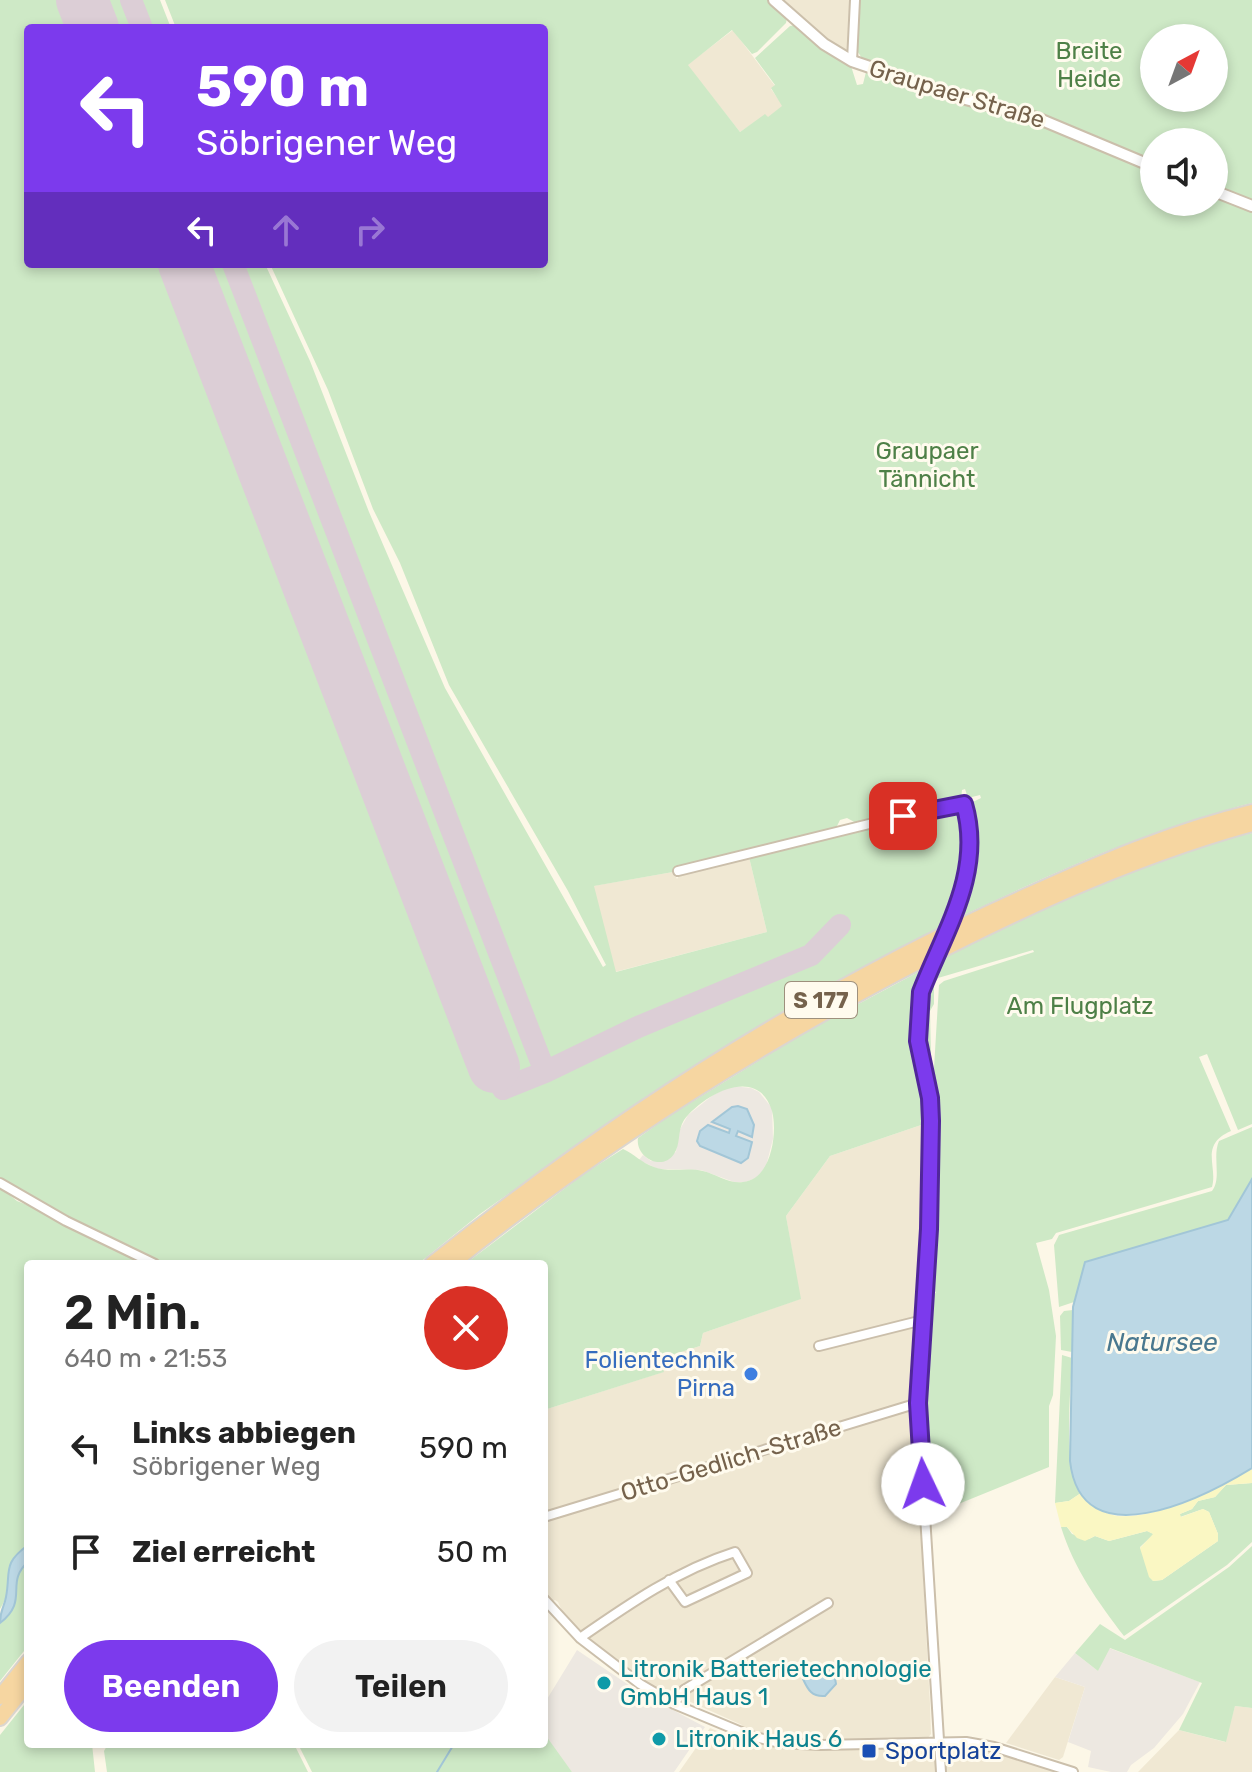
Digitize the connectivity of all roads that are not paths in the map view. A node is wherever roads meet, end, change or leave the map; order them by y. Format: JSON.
{"nodes":[{"id":1,"x":774,"y":0,"type":"edge"},
{"id":2,"x":855,"y":0,"type":"edge"},
{"id":3,"x":852,"y":61,"type":"junction"},
{"id":4,"x":1140,"y":161,"type":"edge"},
{"id":5,"x":1228,"y":197,"type":"edge"},
{"id":6,"x":1252,"y":206,"type":"edge"},
{"id":7,"x":1252,"y":812,"type":"edge"},
{"id":8,"x":1252,"y":824,"type":"edge"},
{"id":9,"x":678,"y":871,"type":"dead end"},
{"id":10,"x":0,"y":1183,"type":"edge"},
{"id":11,"x":147,"y":1260,"type":"edge"},
{"id":12,"x":437,"y":1260,"type":"edge"},
{"id":13,"x":456,"y":1260,"type":"edge"},
{"id":14,"x":923,"y":1320,"type":"junction"},
{"id":15,"x":819,"y":1346,"type":"dead end"},
{"id":16,"x":918,"y":1403,"type":"junction"},
{"id":17,"x":548,"y":1516,"type":"edge"},
{"id":18,"x":669,"y":1580,"type":"junction"},
{"id":19,"x":548,"y":1603,"type":"edge"},
{"id":20,"x":828,"y":1603,"type":"dead end"},
{"id":21,"x":580,"y":1638,"type":"junction"},
{"id":22,"x":24,"y":1667,"type":"edge"},
{"id":23,"x":24,"y":1688,"type":"edge"},
{"id":24,"x":0,"y":1697,"type":"edge"},
{"id":25,"x":674,"y":1704,"type":"junction"},
{"id":26,"x":0,"y":1718,"type":"edge"},
{"id":27,"x":940,"y":1743,"type":"junction"},
{"id":28,"x":941,"y":1772,"type":"edge"},
{"id":29,"x":1073,"y":1772,"type":"edge"}],
"edges":[{"from":1,"to":3,"type":"street","name":"Graupaer Straße"},
{"from":2,"to":3,"type":"street"},
{"from":3,"to":4,"type":"street","name":"Graupaer Straße"},
{"from":5,"to":6,"type":"street"},
{"from":7,"to":12,"type":"highway","number":"S 177"},
{"from":8,"to":13,"type":"highway","number":"S 177"},
{"from":9,"to":14,"type":"street","bridge":true},
{"from":10,"to":11,"type":"street"},
{"from":14,"to":15,"type":"street"},
{"from":14,"to":16,"type":"street"},
{"from":16,"to":17,"type":"street","name":"Otto-Gedlich-Straße"},
{"from":16,"to":27,"type":"street"},
{"from":18,"to":18,"type":"street"},
{"from":18,"to":21,"type":"street"},
{"from":19,"to":21,"type":"street"},
{"from":20,"to":25,"type":"street"},
{"from":21,"to":25,"type":"street"},
{"from":22,"to":24,"type":"highway"},
{"from":23,"to":26,"type":"highway"},
{"from":25,"to":27,"type":"street"},
{"from":27,"to":28,"type":"street"},
{"from":27,"to":29,"type":"street"}]}
